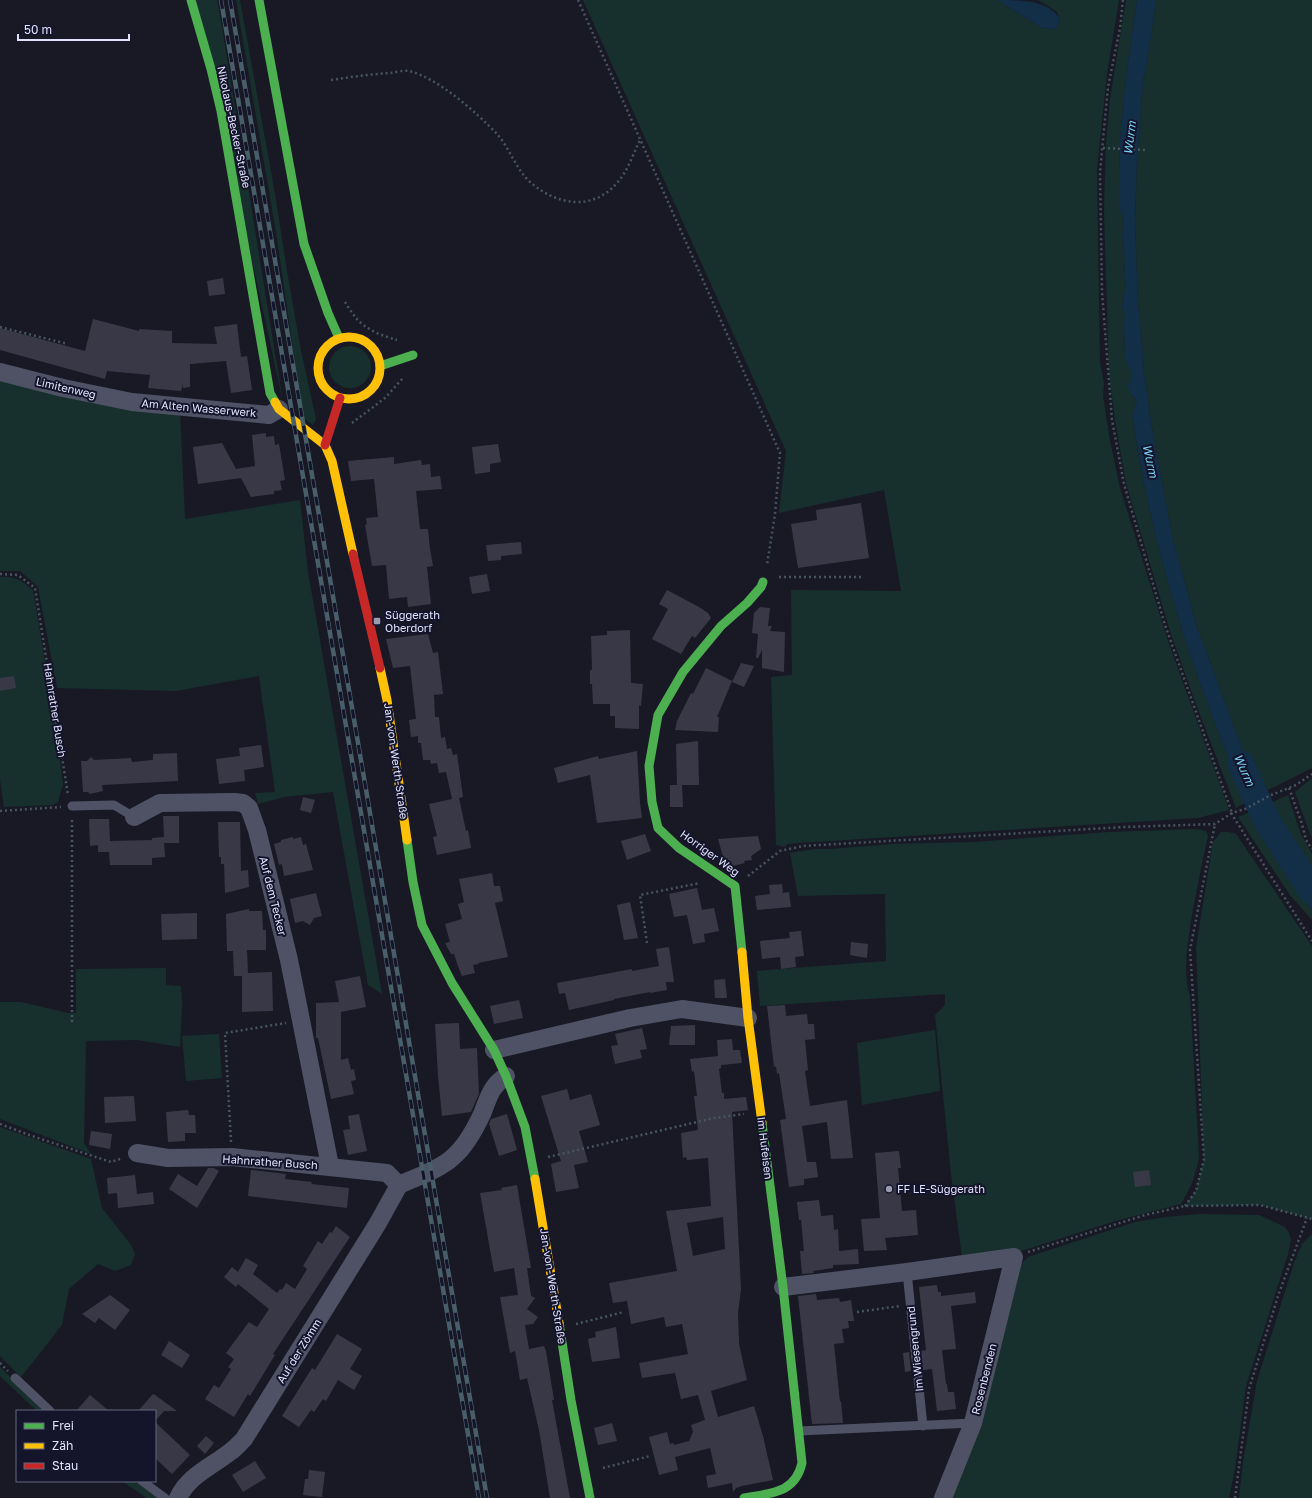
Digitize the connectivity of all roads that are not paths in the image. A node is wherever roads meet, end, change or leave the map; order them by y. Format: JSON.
{"nodes":[{"id":1,"x":191,"y":0,"type":"edge"},
{"id":2,"x":259,"y":0,"type":"edge"},
{"id":3,"x":339,"y":338,"type":"junction"},
{"id":4,"x":413,"y":355,"type":"dead end"},
{"id":5,"x":380,"y":366,"type":"junction"},
{"id":6,"x":0,"y":372,"type":"edge"},
{"id":7,"x":340,"y":398,"type":"junction"},
{"id":8,"x":132,"y":402,"type":"joint"},
{"id":9,"x":279,"y":409,"type":"junction"},
{"id":10,"x":325,"y":445,"type":"junction"},
{"id":11,"x":764,"y":579,"type":"road end"},
{"id":12,"x":70,"y":806,"type":"road end"},
{"id":13,"x":134,"y":817,"type":"joint"},
{"id":14,"x":748,"y":1018,"type":"junction"},
{"id":15,"x":494,"y":1050,"type":"junction"},
{"id":16,"x":506,"y":1076,"type":"junction"},
{"id":17,"x":137,"y":1153,"type":"road end"},
{"id":18,"x":330,"y":1166,"type":"junction"},
{"id":19,"x":399,"y":1185,"type":"junction"},
{"id":20,"x":906,"y":1272,"type":"junction"},
{"id":21,"x":783,"y":1287,"type":"junction"},
{"id":22,"x":15,"y":1378,"type":"dead end"},
{"id":23,"x":49,"y":1410,"type":"edge"},
{"id":24,"x":973,"y":1423,"type":"junction"},
{"id":25,"x":924,"y":1426,"type":"junction"},
{"id":26,"x":799,"y":1431,"type":"junction"},
{"id":27,"x":143,"y":1482,"type":"edge"},
{"id":28,"x":791,"y":1492,"type":"edge"},
{"id":29,"x":165,"y":1498,"type":"edge"},
{"id":30,"x":178,"y":1498,"type":"edge"},
{"id":31,"x":590,"y":1498,"type":"edge"},
{"id":32,"x":744,"y":1498,"type":"edge"},
{"id":33,"x":943,"y":1498,"type":"edge"}],
"edges":[{"from":1,"to":9,"type":"main road","name":"Nikolaus-Becker-Straße"},
{"from":2,"to":3,"type":"main road"},
{"from":3,"to":5,"type":"main road"},
{"from":3,"to":7,"type":"main road"},
{"from":4,"to":5,"type":"main road"},
{"from":5,"to":7,"type":"main road"},
{"from":6,"to":8,"type":"street","name":"Limitenweg"},
{"from":7,"to":10,"type":"main road"},
{"from":8,"to":9,"type":"street","name":"Am Alten Wasserwerk"},
{"from":9,"to":10,"type":"main road","name":"Jan-von-Werth-Straße"},
{"from":10,"to":15,"type":"main road","name":"Jan-von-Werth-Straße"},
{"from":11,"to":14,"type":"main road","name":"Horriger Weg"},
{"from":12,"to":13,"type":"lane","name":"Auf dem Tecker"},
{"from":13,"to":18,"type":"street","name":"Auf dem Tecker"},
{"from":14,"to":15,"type":"street"},
{"from":14,"to":21,"type":"main road","name":"Im Hufeisen"},
{"from":15,"to":16,"type":"main road","name":"Jan-von-Werth-Straße"},
{"from":16,"to":19,"type":"street"},
{"from":16,"to":31,"type":"main road","name":"Jan-von-Werth-Straße"},
{"from":17,"to":18,"type":"street","name":"Hahnrather Busch"},
{"from":18,"to":19,"type":"street","name":"Hahnrather Busch"},
{"from":19,"to":30,"type":"street","name":"Auf der Zömm"},
{"from":20,"to":21,"type":"street"},
{"from":20,"to":24,"type":"street","name":"Rosenbenden"},
{"from":20,"to":25,"type":"lane","name":"Im Wiesengrund"},
{"from":21,"to":26,"type":"main road","name":"Im Hufeisen"},
{"from":22,"to":23,"type":"lane"},
{"from":24,"to":25,"type":"lane"},
{"from":24,"to":33,"type":"street","name":"Rosenbenden"},
{"from":25,"to":26,"type":"lane"},
{"from":26,"to":28,"type":"main road","name":"Im Hufeisen"},
{"from":27,"to":29,"type":"lane"},
{"from":28,"to":32,"type":"main road","name":"Im Hufeisen"}]}
